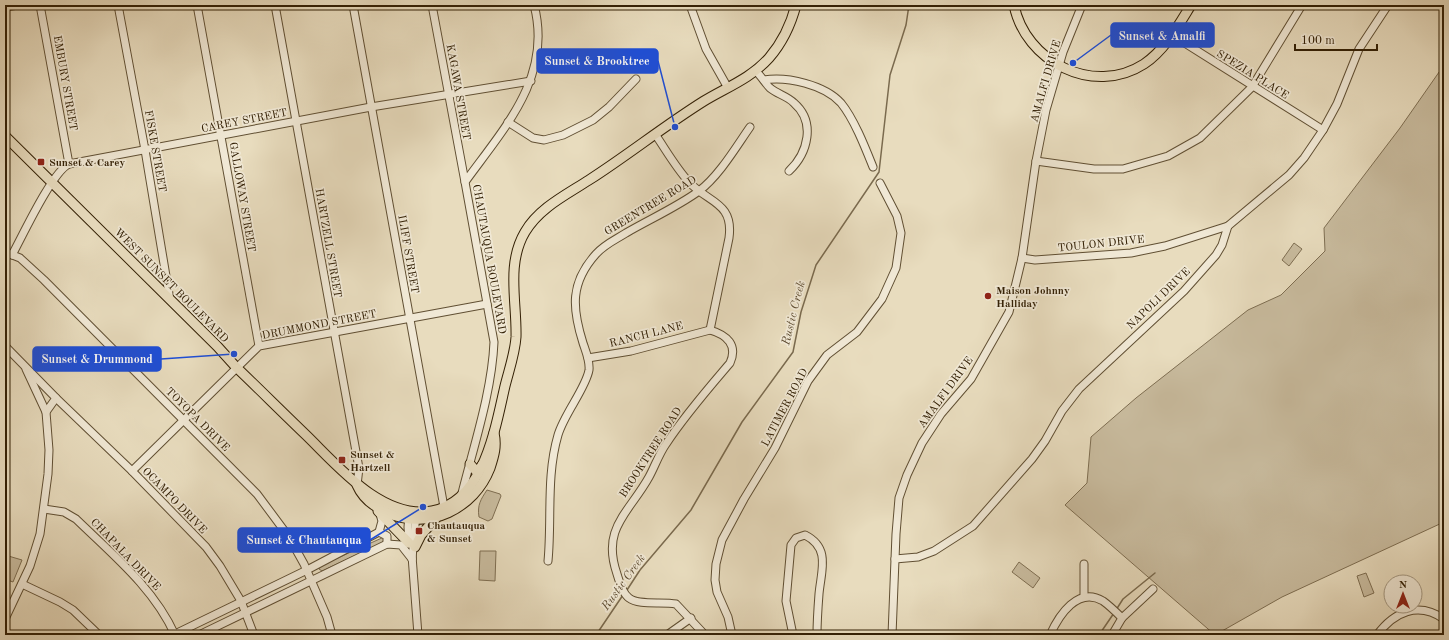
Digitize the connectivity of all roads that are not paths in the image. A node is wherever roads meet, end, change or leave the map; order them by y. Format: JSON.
{"nodes":[{"id":1,"x":18,"y":5,"type":"edge"},
{"id":2,"x":40,"y":5,"type":"edge"},
{"id":3,"x":118,"y":5,"type":"edge"},
{"id":4,"x":197,"y":5,"type":"edge"},
{"id":5,"x":275,"y":5,"type":"edge"},
{"id":6,"x":353,"y":5,"type":"edge"},
{"id":7,"x":432,"y":5,"type":"edge"},
{"id":8,"x":534,"y":5,"type":"edge"},
{"id":9,"x":690,"y":5,"type":"edge"},
{"id":10,"x":796,"y":5,"type":"edge"},
{"id":11,"x":1014,"y":5,"type":"edge"},
{"id":12,"x":1082,"y":5,"type":"edge"},
{"id":13,"x":1191,"y":5,"type":"edge"},
{"id":14,"x":1302,"y":5,"type":"edge"},
{"id":15,"x":1388,"y":5,"type":"edge"},
{"id":16,"x":5,"y":8,"type":"edge"},
{"id":17,"x":1172,"y":35,"type":"junction"},
{"id":18,"x":1058,"y":66,"type":"junction"},
{"id":19,"x":756,"y":71,"type":"junction"},
{"id":20,"x":636,"y":79,"type":"dead end"},
{"id":21,"x":764,"y":80,"type":"junction"},
{"id":22,"x":530,"y":81,"type":"junction"},
{"id":23,"x":1252,"y":87,"type":"junction"},
{"id":24,"x":728,"y":88,"type":"junction"},
{"id":25,"x":448,"y":94,"type":"junction"},
{"id":26,"x":371,"y":107,"type":"junction"},
{"id":27,"x":296,"y":122,"type":"junction"},
{"id":28,"x":508,"y":122,"type":"junction"},
{"id":29,"x":750,"y":127,"type":"dead end"},
{"id":30,"x":1322,"y":130,"type":"junction"},
{"id":31,"x":655,"y":134,"type":"junction"},
{"id":32,"x":5,"y":136,"type":"edge"},
{"id":33,"x":221,"y":136,"type":"junction"},
{"id":34,"x":145,"y":150,"type":"junction"},
{"id":35,"x":1036,"y":161,"type":"junction"},
{"id":36,"x":70,"y":164,"type":"junction"},
{"id":37,"x":873,"y":167,"type":"dead end"},
{"id":38,"x":789,"y":171,"type":"dead end"},
{"id":39,"x":51,"y":182,"type":"junction"},
{"id":40,"x":464,"y":182,"type":"junction"},
{"id":41,"x":880,"y":183,"type":"dead end"},
{"id":42,"x":699,"y":191,"type":"junction"},
{"id":43,"x":1228,"y":226,"type":"junction"},
{"id":44,"x":5,"y":252,"type":"edge"},
{"id":45,"x":12,"y":255,"type":"junction"},
{"id":46,"x":1022,"y":258,"type":"junction"},
{"id":47,"x":170,"y":300,"type":"junction"},
{"id":48,"x":487,"y":304,"type":"junction"},
{"id":49,"x":410,"y":318,"type":"junction"},
{"id":50,"x":710,"y":330,"type":"junction"},
{"id":51,"x":334,"y":332,"type":"junction"},
{"id":52,"x":5,"y":346,"type":"edge"},
{"id":53,"x":259,"y":346,"type":"junction"},
{"id":54,"x":588,"y":358,"type":"junction"},
{"id":55,"x":25,"y":366,"type":"junction"},
{"id":56,"x":236,"y":367,"type":"junction"},
{"id":57,"x":56,"y":398,"type":"junction"},
{"id":58,"x":46,"y":412,"type":"junction"},
{"id":59,"x":184,"y":420,"type":"junction"},
{"id":60,"x":494,"y":432,"type":"junction"},
{"id":61,"x":484,"y":463,"type":"junction"},
{"id":62,"x":470,"y":464,"type":"junction"},
{"id":63,"x":132,"y":471,"type":"junction"},
{"id":64,"x":357,"y":485,"type":"junction"},
{"id":65,"x":462,"y":494,"type":"junction"},
{"id":66,"x":444,"y":507,"type":"junction"},
{"id":67,"x":44,"y":509,"type":"junction"},
{"id":68,"x":377,"y":510,"type":"junction"},
{"id":69,"x":413,"y":515,"type":"junction"},
{"id":70,"x":436,"y":518,"type":"junction"},
{"id":71,"x":379,"y":532,"type":"junction"},
{"id":72,"x":387,"y":544,"type":"junction"},
{"id":73,"x":412,"y":545,"type":"junction"},
{"id":74,"x":412,"y":559,"type":"junction"},
{"id":75,"x":895,"y":559,"type":"junction"},
{"id":76,"x":548,"y":561,"type":"dead end"},
{"id":77,"x":1084,"y":564,"type":"dead end"},
{"id":78,"x":307,"y":570,"type":"junction"},
{"id":79,"x":312,"y":581,"type":"junction"},
{"id":80,"x":22,"y":584,"type":"junction"},
{"id":81,"x":1152,"y":589,"type":"dead end"},
{"id":82,"x":1084,"y":597,"type":"junction"},
{"id":83,"x":241,"y":601,"type":"junction"},
{"id":84,"x":246,"y":613,"type":"junction"},
{"id":85,"x":691,"y":618,"type":"junction"},
{"id":86,"x":1122,"y":618,"type":"junction"},
{"id":87,"x":1444,"y":619,"type":"edge"},
{"id":88,"x":5,"y":620,"type":"edge"},
{"id":89,"x":99,"y":635,"type":"edge"},
{"id":90,"x":174,"y":635,"type":"edge"},
{"id":91,"x":199,"y":635,"type":"edge"},
{"id":92,"x":254,"y":635,"type":"edge"},
{"id":93,"x":332,"y":635,"type":"edge"},
{"id":94,"x":418,"y":635,"type":"edge"},
{"id":95,"x":667,"y":635,"type":"edge"},
{"id":96,"x":705,"y":635,"type":"edge"},
{"id":97,"x":732,"y":635,"type":"edge"},
{"id":98,"x":793,"y":635,"type":"edge"},
{"id":99,"x":817,"y":635,"type":"edge"},
{"id":100,"x":892,"y":635,"type":"edge"},
{"id":101,"x":1050,"y":635,"type":"edge"},
{"id":102,"x":1112,"y":635,"type":"edge"},
{"id":103,"x":1377,"y":635,"type":"edge"}],
"edges":[{"from":1,"to":16,"type":"street"},
{"from":2,"to":36,"type":"street","name":"EMBURY STREET"},
{"from":3,"to":34,"type":"street","name":"FISKE STREET"},
{"from":4,"to":33,"type":"street","name":"GALLOWAY STREET"},
{"from":5,"to":27,"type":"street","name":"HARTZELL STREET"},
{"from":6,"to":26,"type":"street","name":"ILIFF STREET"},
{"from":7,"to":25,"type":"street","name":"KAGAWA STREET"},
{"from":8,"to":22,"type":"street","name":"CHAUTAUQUA BOULEVARD"},
{"from":9,"to":24,"type":"street"},
{"from":10,"to":19,"type":"main road","name":"WEST SUNSET BOULEVARD"},
{"from":11,"to":18,"type":"main road"},
{"from":12,"to":18,"type":"street","name":"AMALFI DRIVE"},
{"from":13,"to":17,"type":"main road"},
{"from":14,"to":23,"type":"street"},
{"from":15,"to":30,"type":"street"},
{"from":17,"to":18,"type":"main road"},
{"from":17,"to":23,"type":"street","name":"SPEZIA PLACE"},
{"from":18,"to":35,"type":"street","name":"AMALFI DRIVE"},
{"from":19,"to":21,"type":"street"},
{"from":19,"to":24,"type":"main road","name":"WEST SUNSET BOULEVARD"},
{"from":20,"to":28,"type":"street"},
{"from":21,"to":37,"type":"street"},
{"from":21,"to":38,"type":"street"},
{"from":22,"to":25,"type":"street","name":"CAREY STREET"},
{"from":22,"to":28,"type":"street","name":"CHAUTAUQUA BOULEVARD"},
{"from":23,"to":30,"type":"street","name":"SPEZIA PLACE"},
{"from":23,"to":35,"type":"street"},
{"from":24,"to":31,"type":"main road","name":"WEST SUNSET BOULEVARD"},
{"from":25,"to":26,"type":"street","name":"CAREY STREET"},
{"from":25,"to":40,"type":"street","name":"KAGAWA STREET"},
{"from":26,"to":27,"type":"street","name":"CAREY STREET"},
{"from":26,"to":49,"type":"street","name":"ILIFF STREET"},
{"from":27,"to":33,"type":"street","name":"CAREY STREET"},
{"from":27,"to":51,"type":"street","name":"HARTZELL STREET"},
{"from":28,"to":40,"type":"street","name":"CHAUTAUQUA BOULEVARD"},
{"from":29,"to":42,"type":"street","name":"GREENTREE ROAD"},
{"from":30,"to":43,"type":"street"},
{"from":31,"to":42,"type":"street"},
{"from":31,"to":60,"type":"main road","name":"WEST SUNSET BOULEVARD"},
{"from":32,"to":39,"type":"main road","name":"WEST SUNSET BOULEVARD"},
{"from":33,"to":34,"type":"street","name":"CAREY STREET"},
{"from":33,"to":53,"type":"street","name":"GALLOWAY STREET"},
{"from":34,"to":36,"type":"street","name":"CAREY STREET"},
{"from":34,"to":47,"type":"street","name":"FISKE STREET"},
{"from":35,"to":46,"type":"street","name":"AMALFI DRIVE"},
{"from":36,"to":39,"type":"street"},
{"from":39,"to":45,"type":"street"},
{"from":39,"to":47,"type":"main road","name":"WEST SUNSET BOULEVARD"},
{"from":40,"to":48,"type":"street","name":"CHAUTAUQUA BOULEVARD"},
{"from":41,"to":97,"type":"street","name":"LATIMER ROAD"},
{"from":42,"to":50,"type":"street"},
{"from":42,"to":54,"type":"street","name":"GREENTREE ROAD"},
{"from":43,"to":46,"type":"street","name":"TOULON DRIVE"},
{"from":43,"to":75,"type":"street","name":"NAPOLI DRIVE"},
{"from":44,"to":45,"type":"street","name":"TOYOPA DRIVE"},
{"from":45,"to":59,"type":"street","name":"TOYOPA DRIVE"},
{"from":46,"to":75,"type":"street","name":"AMALFI DRIVE"},
{"from":47,"to":56,"type":"main road","name":"WEST SUNSET BOULEVARD"},
{"from":48,"to":49,"type":"street","name":"DRUMMOND STREET"},
{"from":48,"to":62,"type":"street","name":"CHAUTAUQUA BOULEVARD"},
{"from":49,"to":51,"type":"street","name":"DRUMMOND STREET"},
{"from":49,"to":66,"type":"street","name":"ILIFF STREET"},
{"from":50,"to":54,"type":"street","name":"RANCH LANE"},
{"from":50,"to":85,"type":"street","name":"BROOKTREE ROAD"},
{"from":51,"to":53,"type":"street","name":"DRUMMOND STREET"},
{"from":51,"to":64,"type":"street","name":"HARTZELL STREET"},
{"from":52,"to":55,"type":"street","name":"OCAMPO DRIVE"},
{"from":53,"to":56,"type":"street","name":"DRUMMOND STREET"},
{"from":54,"to":76,"type":"street","name":"GREENTREE ROAD"},
{"from":55,"to":57,"type":"street","name":"OCAMPO DRIVE"},
{"from":55,"to":58,"type":"street"},
{"from":56,"to":59,"type":"street","name":"DRUMMOND STREET"},
{"from":56,"to":64,"type":"main road","name":"WEST SUNSET BOULEVARD"},
{"from":57,"to":58,"type":"street"},
{"from":57,"to":63,"type":"street","name":"OCAMPO DRIVE"},
{"from":58,"to":67,"type":"street"},
{"from":59,"to":63,"type":"street","name":"DRUMMOND STREET"},
{"from":59,"to":78,"type":"street","name":"TOYOPA DRIVE"},
{"from":60,"to":61,"type":"main road","name":"WEST SUNSET BOULEVARD"},
{"from":60,"to":70,"type":"main road","name":"WEST SUNSET BOULEVARD"},
{"from":61,"to":62,"type":"main road"},
{"from":61,"to":65,"type":"main road","name":"WEST SUNSET BOULEVARD"},
{"from":62,"to":65,"type":"street","name":"CHAUTAUQUA BOULEVARD"},
{"from":63,"to":83,"type":"street","name":"OCAMPO DRIVE"},
{"from":64,"to":68,"type":"main road","name":"WEST SUNSET BOULEVARD"},
{"from":64,"to":69,"type":"main road","name":"WEST SUNSET BOULEVARD"},
{"from":65,"to":66,"type":"main road","name":"WEST SUNSET BOULEVARD"},
{"from":66,"to":69,"type":"main road","name":"WEST SUNSET BOULEVARD"},
{"from":67,"to":80,"type":"street"},
{"from":67,"to":90,"type":"street","name":"CHAPALA DRIVE"},
{"from":68,"to":69,"type":"main road","name":"WEST SUNSET BOULEVARD"},
{"from":68,"to":71,"type":"street"},
{"from":68,"to":73,"type":"main road"},
{"from":69,"to":70,"type":"main road","name":"WEST SUNSET BOULEVARD"},
{"from":69,"to":73,"type":"street"},
{"from":70,"to":73,"type":"main road"},
{"from":71,"to":72,"type":"street"},
{"from":71,"to":78,"type":"street"},
{"from":72,"to":74,"type":"street"},
{"from":72,"to":79,"type":"street"},
{"from":73,"to":74,"type":"street"},
{"from":74,"to":94,"type":"street"},
{"from":75,"to":100,"type":"street","name":"AMALFI DRIVE"},
{"from":77,"to":82,"type":"street"},
{"from":78,"to":79,"type":"street","name":"TOYOPA DRIVE"},
{"from":78,"to":83,"type":"street"},
{"from":79,"to":84,"type":"street"},
{"from":79,"to":93,"type":"street","name":"TOYOPA DRIVE"},
{"from":80,"to":88,"type":"street"},
{"from":80,"to":89,"type":"street"},
{"from":81,"to":86,"type":"street"},
{"from":82,"to":86,"type":"street"},
{"from":82,"to":101,"type":"street"},
{"from":83,"to":84,"type":"street","name":"OCAMPO DRIVE"},
{"from":83,"to":90,"type":"street"},
{"from":84,"to":91,"type":"street"},
{"from":84,"to":92,"type":"street","name":"OCAMPO DRIVE"},
{"from":85,"to":95,"type":"street"},
{"from":85,"to":96,"type":"street","name":"BROOKTREE ROAD"},
{"from":86,"to":102,"type":"street"},
{"from":87,"to":103,"type":"street"},
{"from":98,"to":99,"type":"street"}]}
